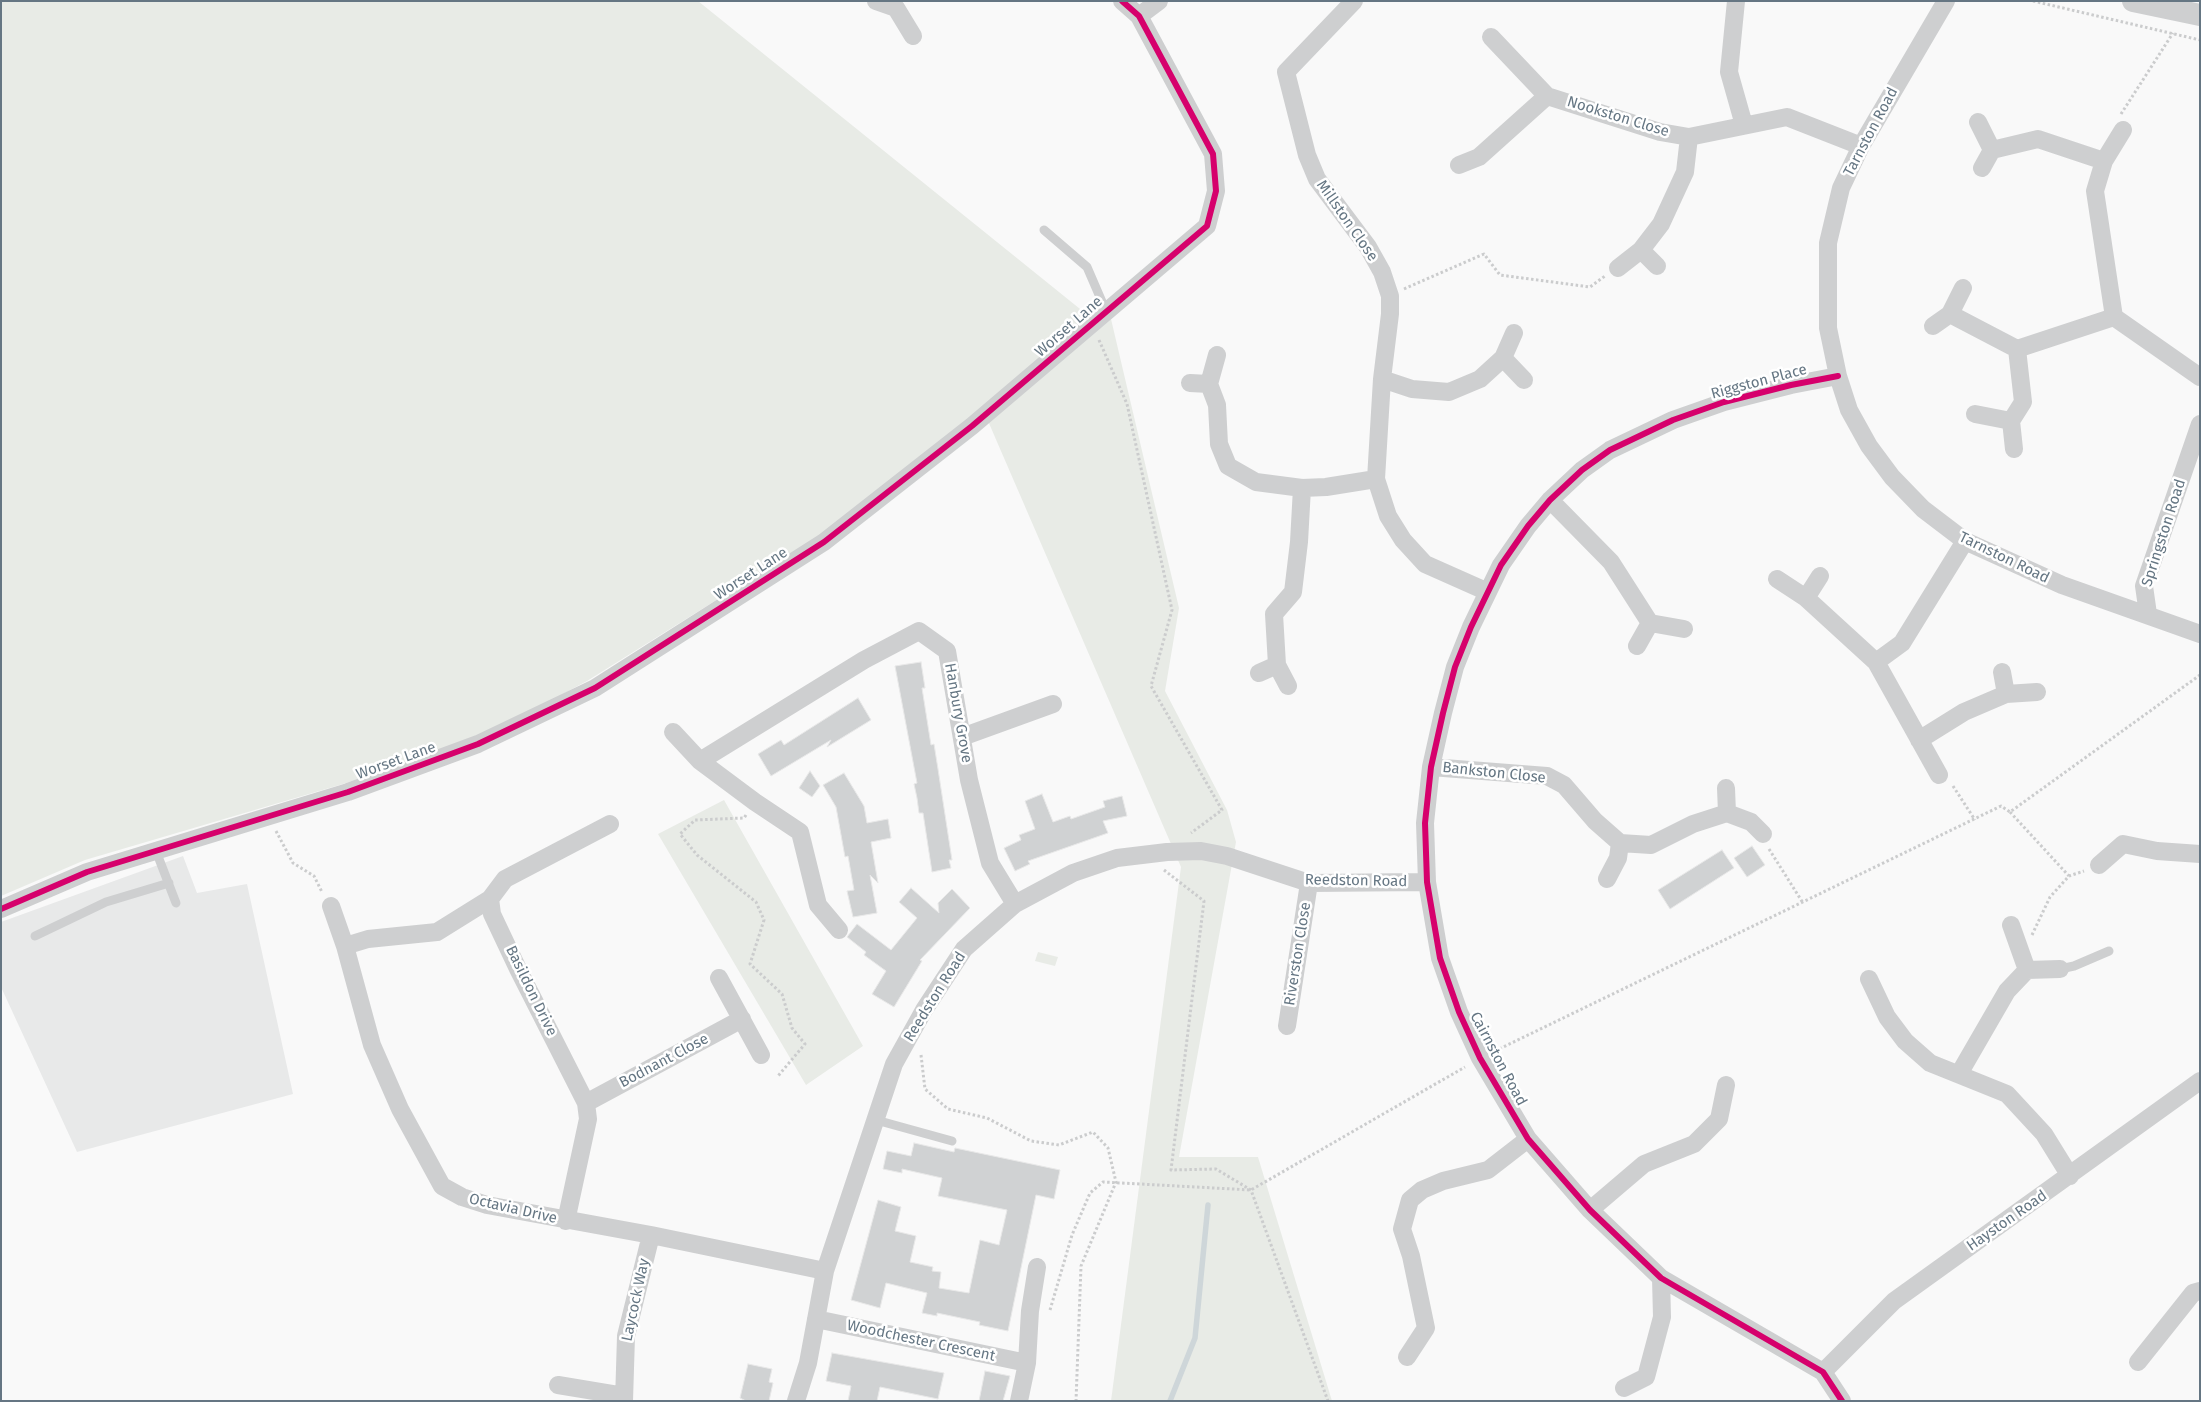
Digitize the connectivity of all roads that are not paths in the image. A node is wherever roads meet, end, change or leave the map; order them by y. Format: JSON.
{"nodes":[{"id":1,"x":876,"y":1,"type":"edge"},
{"id":2,"x":1122,"y":1,"type":"edge"},
{"id":3,"x":1159,"y":1,"type":"edge"},
{"id":4,"x":1354,"y":1,"type":"edge"},
{"id":5,"x":1736,"y":1,"type":"edge"},
{"id":6,"x":1946,"y":1,"type":"edge"},
{"id":7,"x":2133,"y":1,"type":"edge"},
{"id":8,"x":900,"y":4,"type":"edge"},
{"id":9,"x":2200,"y":15,"type":"edge"},
{"id":10,"x":1139,"y":16,"type":"junction"},
{"id":11,"x":913,"y":36,"type":"dead end"},
{"id":12,"x":1491,"y":37,"type":"dead end"},
{"id":13,"x":1547,"y":96,"type":"junction"},
{"id":14,"x":1978,"y":122,"type":"dead end"},
{"id":15,"x":1744,"y":125,"type":"junction"},
{"id":16,"x":2123,"y":130,"type":"road end"},
{"id":17,"x":1689,"y":137,"type":"junction"},
{"id":18,"x":1861,"y":146,"type":"junction"},
{"id":19,"x":1992,"y":150,"type":"junction"},
{"id":20,"x":2104,"y":161,"type":"junction"},
{"id":21,"x":1459,"y":164,"type":"dead end"},
{"id":22,"x":1982,"y":168,"type":"dead end"},
{"id":23,"x":1044,"y":230,"type":"dead end"},
{"id":24,"x":1641,"y":250,"type":"junction"},
{"id":25,"x":1657,"y":266,"type":"dead end"},
{"id":26,"x":1618,"y":268,"type":"road end"},
{"id":27,"x":1963,"y":288,"type":"dead end"},
{"id":28,"x":1106,"y":310,"type":"junction"},
{"id":29,"x":1950,"y":314,"type":"junction"},
{"id":30,"x":2114,"y":317,"type":"junction"},
{"id":31,"x":1933,"y":326,"type":"dead end"},
{"id":32,"x":1514,"y":334,"type":"dead end"},
{"id":33,"x":2016,"y":349,"type":"junction"},
{"id":34,"x":1217,"y":355,"type":"dead end"},
{"id":35,"x":1503,"y":358,"type":"junction"},
{"id":36,"x":1838,"y":376,"type":"junction"},
{"id":37,"x":2200,"y":377,"type":"edge"},
{"id":38,"x":1382,"y":379,"type":"junction"},
{"id":39,"x":1524,"y":380,"type":"dead end"},
{"id":40,"x":1190,"y":384,"type":"dead end"},
{"id":41,"x":1209,"y":384,"type":"junction"},
{"id":42,"x":1975,"y":414,"type":"dead end"},
{"id":43,"x":2011,"y":421,"type":"junction"},
{"id":44,"x":2200,"y":424,"type":"edge"},
{"id":45,"x":1633,"y":438,"type":"joint"},
{"id":46,"x":2014,"y":450,"type":"dead end"},
{"id":47,"x":1376,"y":479,"type":"junction"},
{"id":48,"x":1302,"y":488,"type":"junction"},
{"id":49,"x":1550,"y":500,"type":"junction"},
{"id":50,"x":1965,"y":542,"type":"junction"},
{"id":51,"x":1820,"y":576,"type":"dead end"},
{"id":52,"x":1777,"y":579,"type":"dead end"},
{"id":53,"x":1488,"y":592,"type":"junction"},
{"id":54,"x":1806,"y":598,"type":"junction"},
{"id":55,"x":2148,"y":614,"type":"junction"},
{"id":56,"x":1650,"y":624,"type":"junction"},
{"id":57,"x":1684,"y":628,"type":"dead end"},
{"id":58,"x":2200,"y":634,"type":"edge"},
{"id":59,"x":1637,"y":646,"type":"dead end"},
{"id":60,"x":1876,"y":662,"type":"junction"},
{"id":61,"x":1277,"y":665,"type":"junction"},
{"id":62,"x":2002,"y":672,"type":"dead end"},
{"id":63,"x":1259,"y":673,"type":"dead end"},
{"id":64,"x":1288,"y":686,"type":"dead end"},
{"id":65,"x":2037,"y":692,"type":"dead end"},
{"id":66,"x":2006,"y":694,"type":"junction"},
{"id":67,"x":1053,"y":704,"type":"dead end"},
{"id":68,"x":673,"y":732,"type":"dead end"},
{"id":69,"x":962,"y":737,"type":"junction"},
{"id":70,"x":1919,"y":740,"type":"junction"},
{"id":71,"x":700,"y":761,"type":"junction"},
{"id":72,"x":1431,"y":766,"type":"junction"},
{"id":73,"x":1939,"y":775,"type":"road end"},
{"id":74,"x":1726,"y":788,"type":"dead end"},
{"id":75,"x":1727,"y":813,"type":"junction"},
{"id":76,"x":610,"y":824,"type":"dead end"},
{"id":77,"x":1763,"y":834,"type":"road end"},
{"id":78,"x":1620,"y":843,"type":"junction"},
{"id":79,"x":156,"y":851,"type":"junction"},
{"id":80,"x":2200,"y":854,"type":"edge"},
{"id":81,"x":2099,"y":865,"type":"road end"},
{"id":82,"x":1607,"y":879,"type":"dead end"},
{"id":83,"x":1427,"y":882,"type":"junction"},
{"id":84,"x":169,"y":883,"type":"junction"},
{"id":85,"x":1309,"y":883,"type":"junction"},
{"id":86,"x":490,"y":899,"type":"junction"},
{"id":87,"x":327,"y":901,"type":"road end"},
{"id":88,"x":176,"y":903,"type":"dead end"},
{"id":89,"x":1015,"y":904,"type":"junction"},
{"id":90,"x":1,"y":909,"type":"edge"},
{"id":91,"x":2010,"y":926,"type":"dead end"},
{"id":92,"x":839,"y":930,"type":"dead end"},
{"id":93,"x":35,"y":936,"type":"dead end"},
{"id":94,"x":345,"y":946,"type":"junction"},
{"id":95,"x":2109,"y":951,"type":"dead end"},
{"id":96,"x":2060,"y":968,"type":"joint"},
{"id":97,"x":2027,"y":970,"type":"junction"},
{"id":98,"x":720,"y":978,"type":"dead end"},
{"id":99,"x":1869,"y":979,"type":"dead end"},
{"id":100,"x":742,"y":1019,"type":"junction"},
{"id":101,"x":1287,"y":1026,"type":"dead end"},
{"id":102,"x":761,"y":1056,"type":"dead end"},
{"id":103,"x":1959,"y":1074,"type":"junction"},
{"id":104,"x":2200,"y":1081,"type":"edge"},
{"id":105,"x":1726,"y":1084,"type":"dead end"},
{"id":106,"x":586,"y":1103,"type":"junction"},
{"id":107,"x":876,"y":1120,"type":"junction"},
{"id":108,"x":1528,"y":1139,"type":"junction"},
{"id":109,"x":952,"y":1140,"type":"dead end"},
{"id":110,"x":2070,"y":1176,"type":"junction"},
{"id":111,"x":1590,"y":1210,"type":"junction"},
{"id":112,"x":566,"y":1221,"type":"junction"},
{"id":113,"x":651,"y":1235,"type":"junction"},
{"id":114,"x":1037,"y":1267,"type":"dead end"},
{"id":115,"x":824,"y":1271,"type":"junction"},
{"id":116,"x":1661,"y":1278,"type":"junction"},
{"id":117,"x":2200,"y":1291,"type":"edge"},
{"id":118,"x":816,"y":1319,"type":"junction"},
{"id":119,"x":1407,"y":1357,"type":"dead end"},
{"id":120,"x":2138,"y":1362,"type":"dead end"},
{"id":121,"x":1027,"y":1363,"type":"junction"},
{"id":122,"x":1823,"y":1372,"type":"junction"},
{"id":123,"x":558,"y":1385,"type":"dead end"},
{"id":124,"x":1624,"y":1388,"type":"dead end"},
{"id":125,"x":624,"y":1398,"type":"edge"},
{"id":126,"x":796,"y":1401,"type":"edge"},
{"id":127,"x":1019,"y":1401,"type":"edge"},
{"id":128,"x":1842,"y":1401,"type":"edge"}],
"edges":[{"from":1,"to":8,"type":"street"},
{"from":2,"to":10,"type":"street","name":"Worset Lane"},
{"from":3,"to":10,"type":"street"},
{"from":4,"to":38,"type":"street","name":"Millston Close"},
{"from":5,"to":15,"type":"street"},
{"from":6,"to":18,"type":"street","name":"Tarnston Road"},
{"from":7,"to":9,"type":"street"},
{"from":8,"to":11,"type":"street"},
{"from":10,"to":28,"type":"street","name":"Worset Lane"},
{"from":12,"to":13,"type":"street","name":"Nookston Close"},
{"from":13,"to":17,"type":"street","name":"Nookston Close"},
{"from":13,"to":21,"type":"street","name":"Nookston Close"},
{"from":14,"to":19,"type":"street"},
{"from":15,"to":17,"type":"street","name":"Nookston Close"},
{"from":15,"to":18,"type":"street","name":"Nookston Close"},
{"from":16,"to":20,"type":"street"},
{"from":17,"to":24,"type":"street","name":"Nookston Close"},
{"from":18,"to":36,"type":"street","name":"Tarnston Road"},
{"from":19,"to":20,"type":"street"},
{"from":19,"to":22,"type":"street"},
{"from":20,"to":30,"type":"street"},
{"from":23,"to":28,"type":"lane"},
{"from":24,"to":25,"type":"street"},
{"from":24,"to":26,"type":"street","name":"Nookston Close"},
{"from":27,"to":29,"type":"street"},
{"from":28,"to":79,"type":"street","name":"Worset Lane"},
{"from":29,"to":31,"type":"street"},
{"from":29,"to":33,"type":"street"},
{"from":30,"to":33,"type":"street"},
{"from":30,"to":37,"type":"street"},
{"from":32,"to":35,"type":"street"},
{"from":33,"to":43,"type":"street"},
{"from":34,"to":41,"type":"street"},
{"from":35,"to":38,"type":"street"},
{"from":35,"to":39,"type":"street"},
{"from":36,"to":45,"type":"street","name":"Riggston Place"},
{"from":36,"to":50,"type":"street","name":"Tarnston Road"},
{"from":38,"to":47,"type":"street","name":"Millston Close"},
{"from":40,"to":41,"type":"street"},
{"from":41,"to":48,"type":"street"},
{"from":42,"to":43,"type":"street"},
{"from":43,"to":46,"type":"street"},
{"from":44,"to":55,"type":"street","name":"Springston Road"},
{"from":45,"to":49,"type":"street","name":"Cairnston Road"},
{"from":47,"to":48,"type":"street"},
{"from":47,"to":53,"type":"street","name":"Millston Close"},
{"from":48,"to":61,"type":"street"},
{"from":49,"to":53,"type":"street","name":"Cairnston Road"},
{"from":49,"to":56,"type":"street"},
{"from":50,"to":55,"type":"street","name":"Tarnston Road"},
{"from":50,"to":60,"type":"street"},
{"from":51,"to":54,"type":"street"},
{"from":52,"to":54,"type":"street"},
{"from":53,"to":72,"type":"street","name":"Cairnston Road"},
{"from":54,"to":60,"type":"street"},
{"from":55,"to":58,"type":"street","name":"Tarnston Road"},
{"from":56,"to":57,"type":"street"},
{"from":56,"to":59,"type":"street"},
{"from":60,"to":70,"type":"street"},
{"from":61,"to":63,"type":"street"},
{"from":61,"to":64,"type":"street"},
{"from":62,"to":66,"type":"street"},
{"from":65,"to":66,"type":"street"},
{"from":66,"to":70,"type":"street"},
{"from":67,"to":69,"type":"street"},
{"from":68,"to":71,"type":"street"},
{"from":69,"to":71,"type":"street","name":"Hanbury Grove"},
{"from":69,"to":89,"type":"street","name":"Hanbury Grove"},
{"from":70,"to":73,"type":"street"},
{"from":71,"to":92,"type":"street"},
{"from":72,"to":78,"type":"street","name":"Bankston Close"},
{"from":72,"to":83,"type":"street","name":"Cairnston Road"},
{"from":74,"to":75,"type":"street"},
{"from":75,"to":77,"type":"street"},
{"from":75,"to":78,"type":"street"},
{"from":76,"to":86,"type":"street"},
{"from":78,"to":82,"type":"street"},
{"from":79,"to":84,"type":"lane"},
{"from":79,"to":90,"type":"street","name":"Worset Lane"},
{"from":80,"to":81,"type":"street"},
{"from":83,"to":85,"type":"street","name":"Reedston Road"},
{"from":83,"to":108,"type":"street","name":"Cairnston Road"},
{"from":84,"to":88,"type":"lane"},
{"from":84,"to":93,"type":"lane"},
{"from":85,"to":89,"type":"street","name":"Reedston Road"},
{"from":85,"to":101,"type":"street","name":"Riverston Close"},
{"from":86,"to":94,"type":"street"},
{"from":86,"to":106,"type":"street","name":"Basildon Drive"},
{"from":87,"to":94,"type":"street","name":"Octavia Drive"},
{"from":89,"to":107,"type":"street","name":"Reedston Road"},
{"from":91,"to":97,"type":"street"},
{"from":94,"to":112,"type":"street","name":"Octavia Drive"},
{"from":95,"to":96,"type":"lane"},
{"from":96,"to":97,"type":"street"},
{"from":97,"to":103,"type":"street"},
{"from":98,"to":100,"type":"street"},
{"from":99,"to":103,"type":"street"},
{"from":100,"to":102,"type":"street"},
{"from":100,"to":106,"type":"street","name":"Bodnant Close"},
{"from":103,"to":110,"type":"street"},
{"from":104,"to":110,"type":"street","name":"Hayston Road"},
{"from":105,"to":111,"type":"street"},
{"from":106,"to":112,"type":"street","name":"Basildon Drive"},
{"from":107,"to":109,"type":"lane"},
{"from":107,"to":115,"type":"street","name":"Reedston Road"},
{"from":108,"to":111,"type":"street","name":"Cairnston Road"},
{"from":108,"to":119,"type":"street"},
{"from":110,"to":122,"type":"street","name":"Hayston Road"},
{"from":111,"to":116,"type":"street","name":"Cairnston Road"},
{"from":112,"to":113,"type":"street","name":"Octavia Drive"},
{"from":113,"to":115,"type":"street","name":"Octavia Drive"},
{"from":113,"to":125,"type":"street","name":"Laycock Way"},
{"from":114,"to":121,"type":"street"},
{"from":115,"to":118,"type":"street","name":"Reedston Road"},
{"from":116,"to":122,"type":"street","name":"Cairnston Road"},
{"from":116,"to":124,"type":"street"},
{"from":117,"to":120,"type":"street"},
{"from":118,"to":121,"type":"street","name":"Woodchester Crescent"},
{"from":118,"to":126,"type":"street","name":"Reedston Road"},
{"from":121,"to":127,"type":"street"},
{"from":122,"to":128,"type":"street","name":"Cairnston Road"},
{"from":123,"to":125,"type":"street","name":"Laycock Way"}]}
